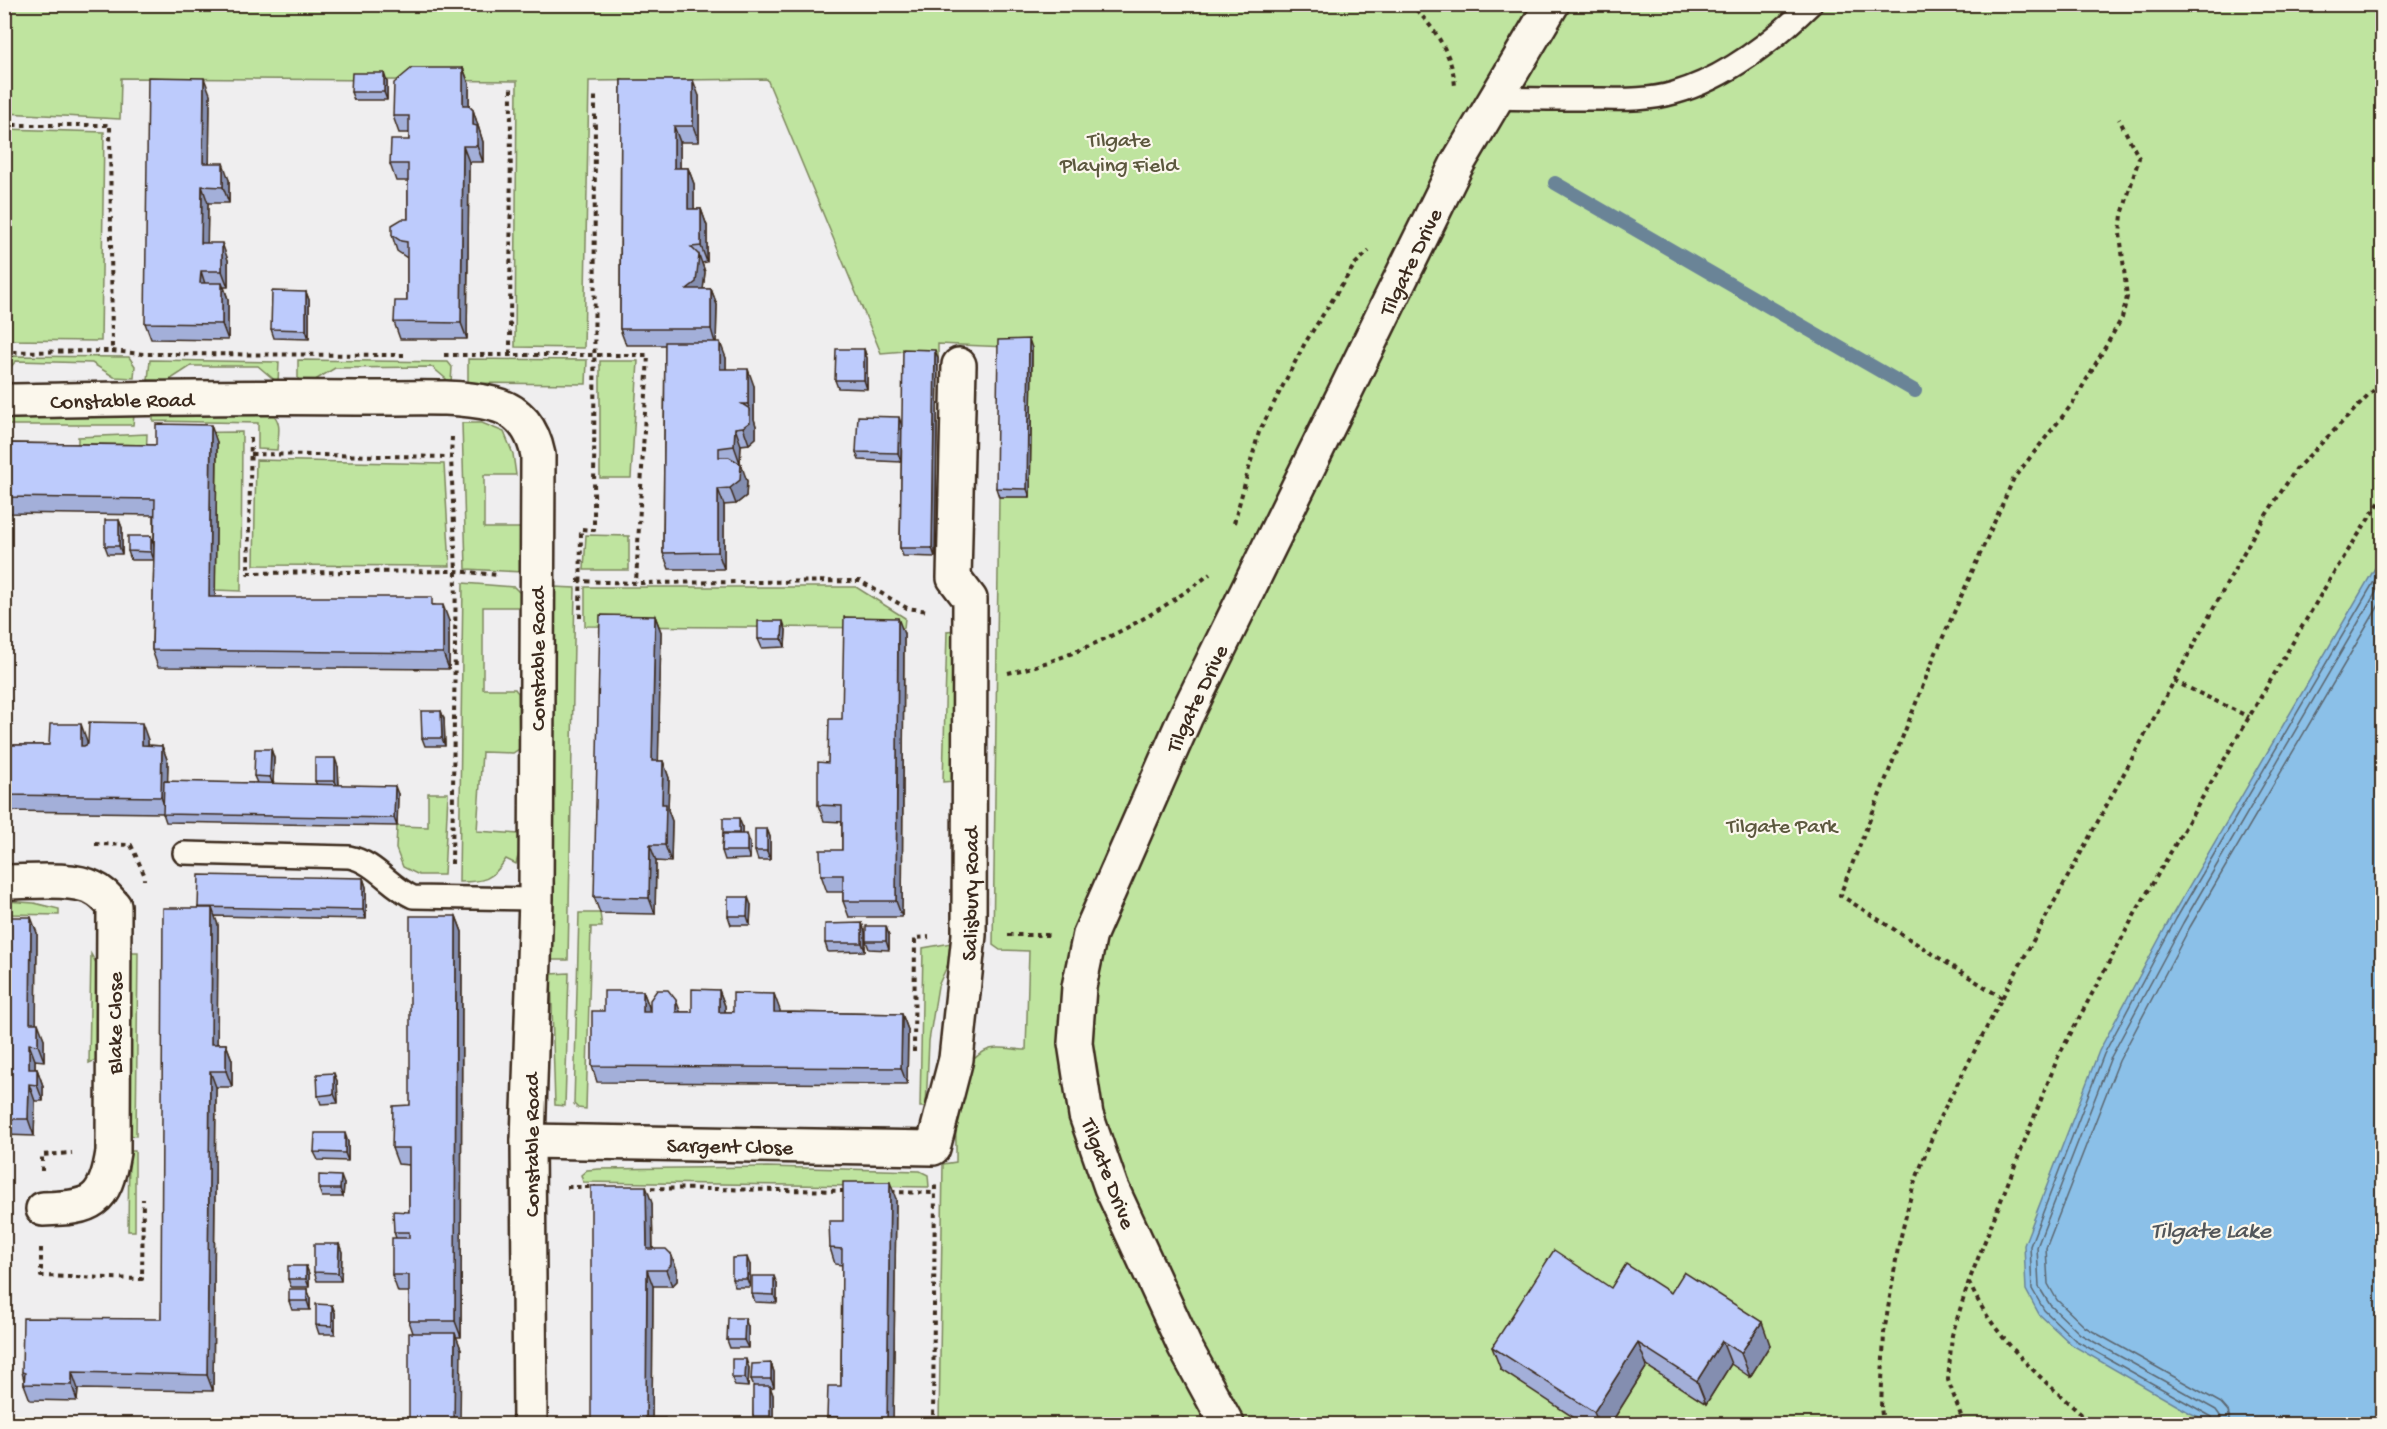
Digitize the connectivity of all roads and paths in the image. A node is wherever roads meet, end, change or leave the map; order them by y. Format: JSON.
{"nodes":[{"id":1,"x":1410,"y":4,"type":"edge"},
{"id":2,"x":1552,"y":4,"type":"edge"},
{"id":3,"x":1811,"y":4,"type":"edge"},
{"id":4,"x":511,"y":85,"type":"dead end"},
{"id":5,"x":595,"y":96,"type":"dead end"},
{"id":6,"x":1455,"y":96,"type":"dead end"},
{"id":7,"x":1497,"y":98,"type":"junction"},
{"id":8,"x":2119,"y":119,"type":"dead end"},
{"id":9,"x":4,"y":125,"type":"edge"},
{"id":10,"x":1371,"y":248,"type":"dead end"},
{"id":11,"x":112,"y":351,"type":"dead end"},
{"id":12,"x":510,"y":354,"type":"dead end"},
{"id":13,"x":457,"y":356,"type":"dead end"},
{"id":14,"x":959,"y":365,"type":"dead end"},
{"id":15,"x":2382,"y":382,"type":"edge"},
{"id":16,"x":454,"y":400,"type":"junction"},
{"id":17,"x":4,"y":401,"type":"edge"},
{"id":18,"x":251,"y":436,"type":"dead end"},
{"id":19,"x":251,"y":454,"type":"junction"},
{"id":20,"x":451,"y":457,"type":"junction"},
{"id":21,"x":2382,"y":498,"type":"edge"},
{"id":22,"x":1231,"y":532,"type":"dead end"},
{"id":23,"x":456,"y":571,"type":"junction"},
{"id":24,"x":1214,"y":571,"type":"dead end"},
{"id":25,"x":536,"y":579,"type":"junction"},
{"id":26,"x":581,"y":581,"type":"junction"},
{"id":27,"x":938,"y":613,"type":"dead end"},
{"id":28,"x":971,"y":681,"type":"junction"},
{"id":29,"x":2174,"y":681,"type":"junction"},
{"id":30,"x":2249,"y":717,"type":"junction"},
{"id":31,"x":184,"y":853,"type":"dead end"},
{"id":32,"x":4,"y":882,"type":"edge"},
{"id":33,"x":451,"y":898,"type":"junction"},
{"id":34,"x":536,"y":899,"type":"junction"},
{"id":35,"x":1090,"y":934,"type":"junction"},
{"id":36,"x":969,"y":935,"type":"junction"},
{"id":37,"x":2002,"y":998,"type":"junction"},
{"id":38,"x":914,"y":1063,"type":"dead end"},
{"id":39,"x":528,"y":1141,"type":"junction"},
{"id":40,"x":78,"y":1148,"type":"dead end"},
{"id":41,"x":933,"y":1148,"type":"junction"},
{"id":42,"x":529,"y":1185,"type":"junction"},
{"id":43,"x":598,"y":1187,"type":"edge"},
{"id":44,"x":633,"y":1188,"type":"edge"},
{"id":45,"x":854,"y":1191,"type":"edge"},
{"id":46,"x":889,"y":1192,"type":"edge"},
{"id":47,"x":935,"y":1193,"type":"junction"},
{"id":48,"x":42,"y":1209,"type":"junction"},
{"id":49,"x":41,"y":1276,"type":"dead end"},
{"id":50,"x":1969,"y":1281,"type":"junction"},
{"id":51,"x":530,"y":1425,"type":"edge"},
{"id":52,"x":933,"y":1425,"type":"edge"},
{"id":53,"x":1227,"y":1425,"type":"edge"},
{"id":54,"x":1883,"y":1425,"type":"edge"},
{"id":55,"x":1964,"y":1425,"type":"edge"},
{"id":56,"x":2092,"y":1425,"type":"edge"}],
"edges":[{"from":1,"to":6,"type":"path"},
{"from":2,"to":7,"type":"street","name":"Tilgate Drive"},
{"from":3,"to":7,"type":"lane"},
{"from":4,"to":12,"type":"path"},
{"from":5,"to":26,"type":"path"},
{"from":7,"to":35,"type":"street","name":"Tilgate Drive"},
{"from":8,"to":37,"type":"path"},
{"from":9,"to":11,"type":"path"},
{"from":10,"to":22,"type":"path"},
{"from":13,"to":16,"type":"path"},
{"from":14,"to":28,"type":"street","name":"Salisbury Road"},
{"from":15,"to":29,"type":"path"},
{"from":16,"to":17,"type":"street","name":"Constable Road"},
{"from":16,"to":20,"type":"path"},
{"from":16,"to":25,"type":"street","name":"Constable Road"},
{"from":18,"to":19,"type":"path"},
{"from":19,"to":20,"type":"path"},
{"from":19,"to":23,"type":"path"},
{"from":20,"to":23,"type":"path"},
{"from":21,"to":30,"type":"path"},
{"from":23,"to":25,"type":"path"},
{"from":23,"to":33,"type":"path"},
{"from":24,"to":28,"type":"path"},
{"from":25,"to":26,"type":"path"},
{"from":25,"to":34,"type":"street","name":"Constable Road"},
{"from":26,"to":27,"type":"path"},
{"from":28,"to":36,"type":"street","name":"Salisbury Road"},
{"from":29,"to":30,"type":"path"},
{"from":29,"to":37,"type":"path"},
{"from":30,"to":50,"type":"path"},
{"from":31,"to":33,"type":"lane"},
{"from":32,"to":48,"type":"street","name":"Blake Close"},
{"from":33,"to":34,"type":"lane"},
{"from":34,"to":39,"type":"street","name":"Constable Road"},
{"from":35,"to":36,"type":"path"},
{"from":35,"to":53,"type":"street","name":"Tilgate Drive"},
{"from":36,"to":38,"type":"path"},
{"from":36,"to":41,"type":"street","name":"Salisbury Road"},
{"from":37,"to":54,"type":"path"},
{"from":39,"to":41,"type":"street","name":"Sargent Close"},
{"from":39,"to":42,"type":"street","name":"Constable Road"},
{"from":40,"to":48,"type":"path"},
{"from":41,"to":47,"type":"path"},
{"from":42,"to":43,"type":"path"},
{"from":42,"to":51,"type":"street","name":"Constable Road"},
{"from":44,"to":45,"type":"path"},
{"from":46,"to":47,"type":"path"},
{"from":47,"to":52,"type":"path"},
{"from":48,"to":49,"type":"path"},
{"from":50,"to":55,"type":"path"},
{"from":50,"to":56,"type":"path"}]}
